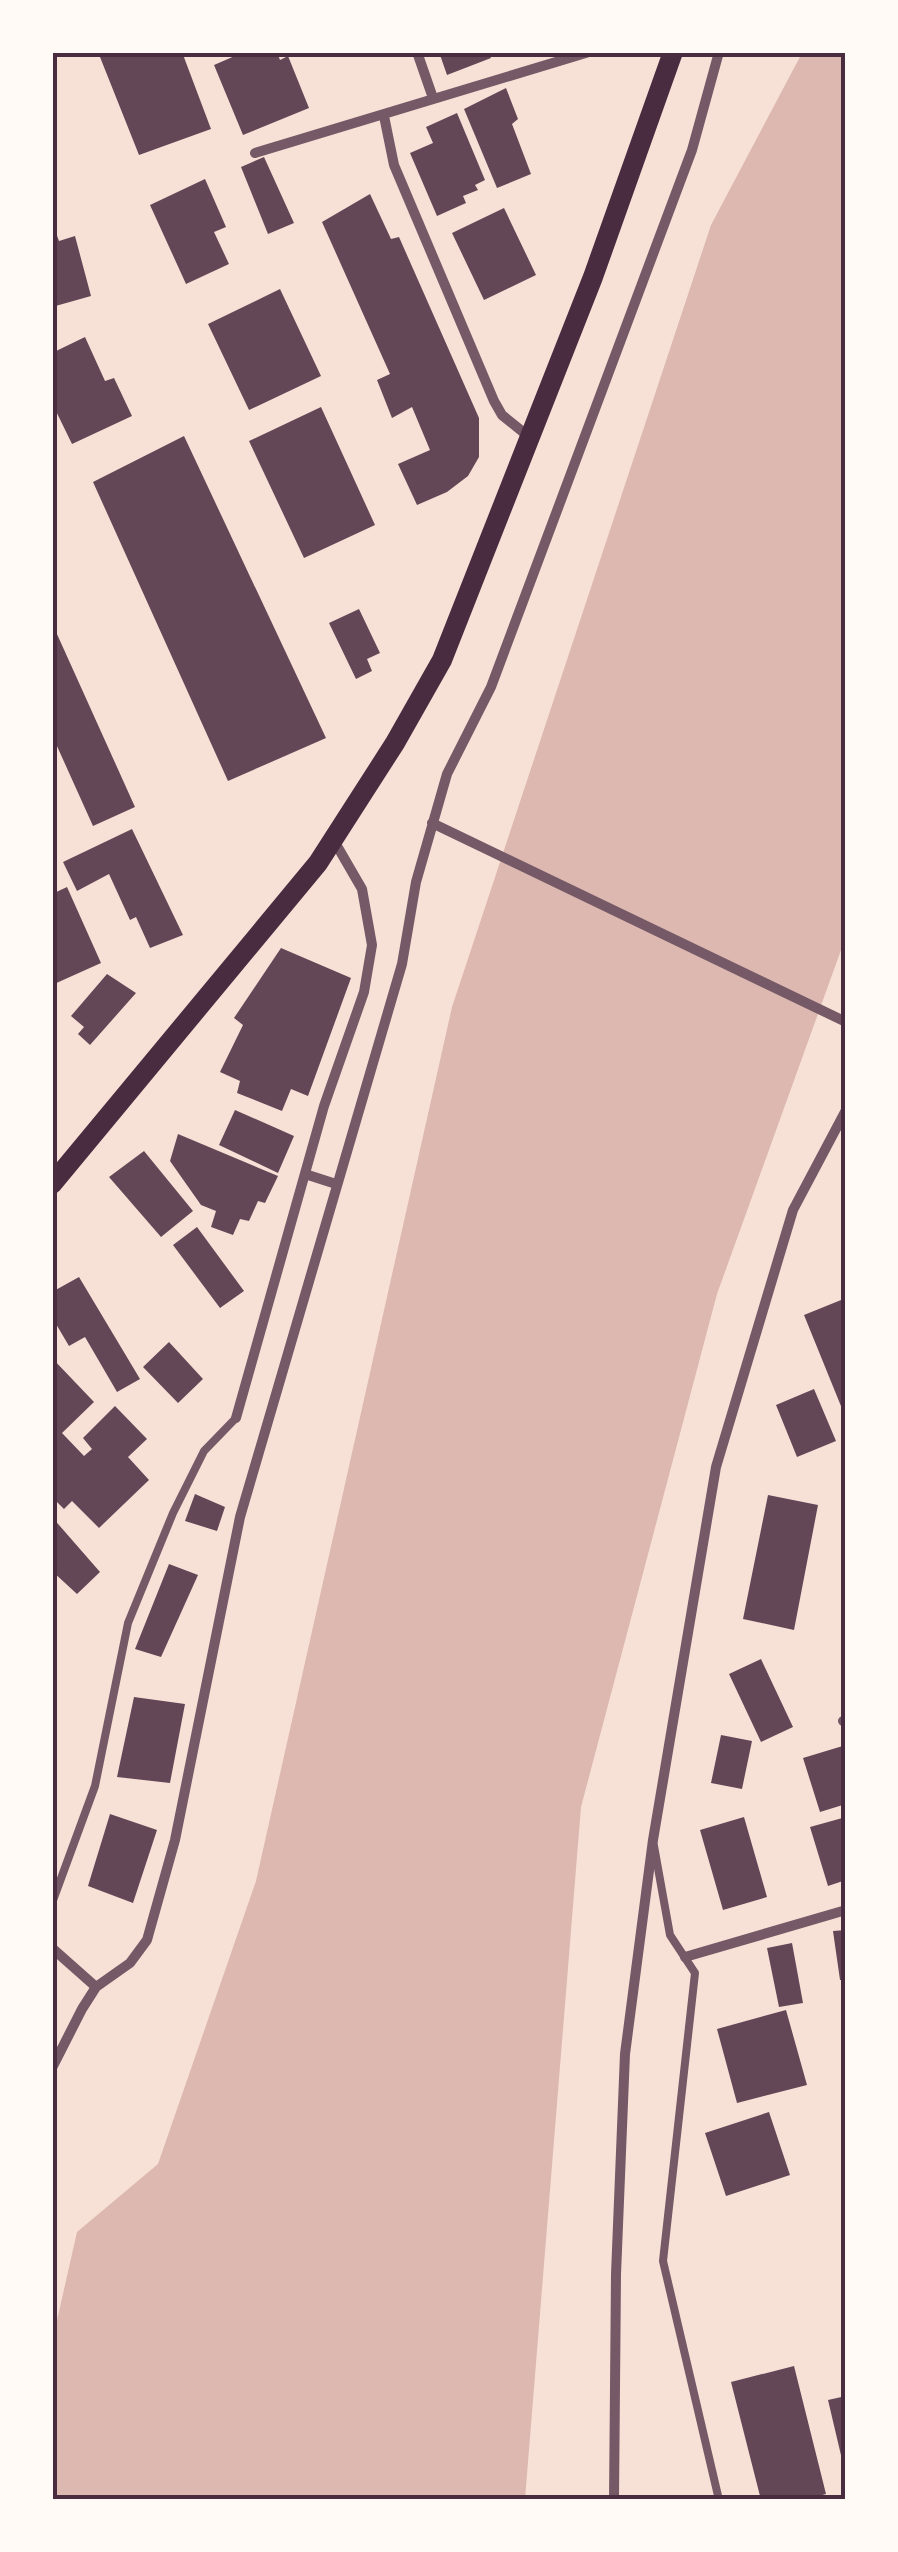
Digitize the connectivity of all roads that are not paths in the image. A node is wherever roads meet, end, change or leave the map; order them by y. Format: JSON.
{"nodes":[{"id":1,"x":417,"y":52,"type":"edge"},
{"id":2,"x":588,"y":52,"type":"edge"},
{"id":3,"x":673,"y":52,"type":"edge"},
{"id":4,"x":719,"y":52,"type":"edge"},
{"id":5,"x":432,"y":98,"type":"junction"},
{"id":6,"x":384,"y":116,"type":"junction"},
{"id":7,"x":255,"y":153,"type":"dead end"},
{"id":8,"x":528,"y":436,"type":"junction"},
{"id":9,"x":432,"y":824,"type":"junction"},
{"id":10,"x":334,"y":840,"type":"junction"},
{"id":11,"x":846,"y":1022,"type":"edge"},
{"id":12,"x":846,"y":1110,"type":"edge"},
{"id":13,"x":306,"y":1174,"type":"junction"},
{"id":14,"x":52,"y":1184,"type":"edge"},
{"id":15,"x":336,"y":1184,"type":"junction"},
{"id":16,"x":236,"y":1418,"type":"joint"},
{"id":17,"x":653,"y":1840,"type":"junction"},
{"id":18,"x":52,"y":1902,"type":"edge"},
{"id":19,"x":846,"y":1910,"type":"edge"},
{"id":20,"x":52,"y":1948,"type":"edge"},
{"id":21,"x":685,"y":1956,"type":"junction"},
{"id":22,"x":96,"y":1986,"type":"junction"},
{"id":23,"x":52,"y":2068,"type":"edge"},
{"id":24,"x":614,"y":2500,"type":"edge"},
{"id":25,"x":719,"y":2500,"type":"edge"}],
"edges":[{"from":1,"to":5,"type":"street"},
{"from":2,"to":5,"type":"street"},
{"from":3,"to":8,"type":"main road"},
{"from":4,"to":9,"type":"street"},
{"from":5,"to":6,"type":"street"},
{"from":6,"to":7,"type":"street"},
{"from":6,"to":8,"type":"street"},
{"from":8,"to":10,"type":"main road"},
{"from":9,"to":11,"type":"street"},
{"from":9,"to":15,"type":"street"},
{"from":10,"to":13,"type":"street"},
{"from":10,"to":14,"type":"main road"},
{"from":12,"to":17,"type":"street"},
{"from":13,"to":15,"type":"street"},
{"from":13,"to":16,"type":"street"},
{"from":15,"to":22,"type":"street"},
{"from":16,"to":18,"type":"lane"},
{"from":17,"to":21,"type":"lane"},
{"from":17,"to":24,"type":"street"},
{"from":19,"to":21,"type":"street"},
{"from":20,"to":22,"type":"street"},
{"from":21,"to":25,"type":"lane"},
{"from":22,"to":23,"type":"street"}]}
